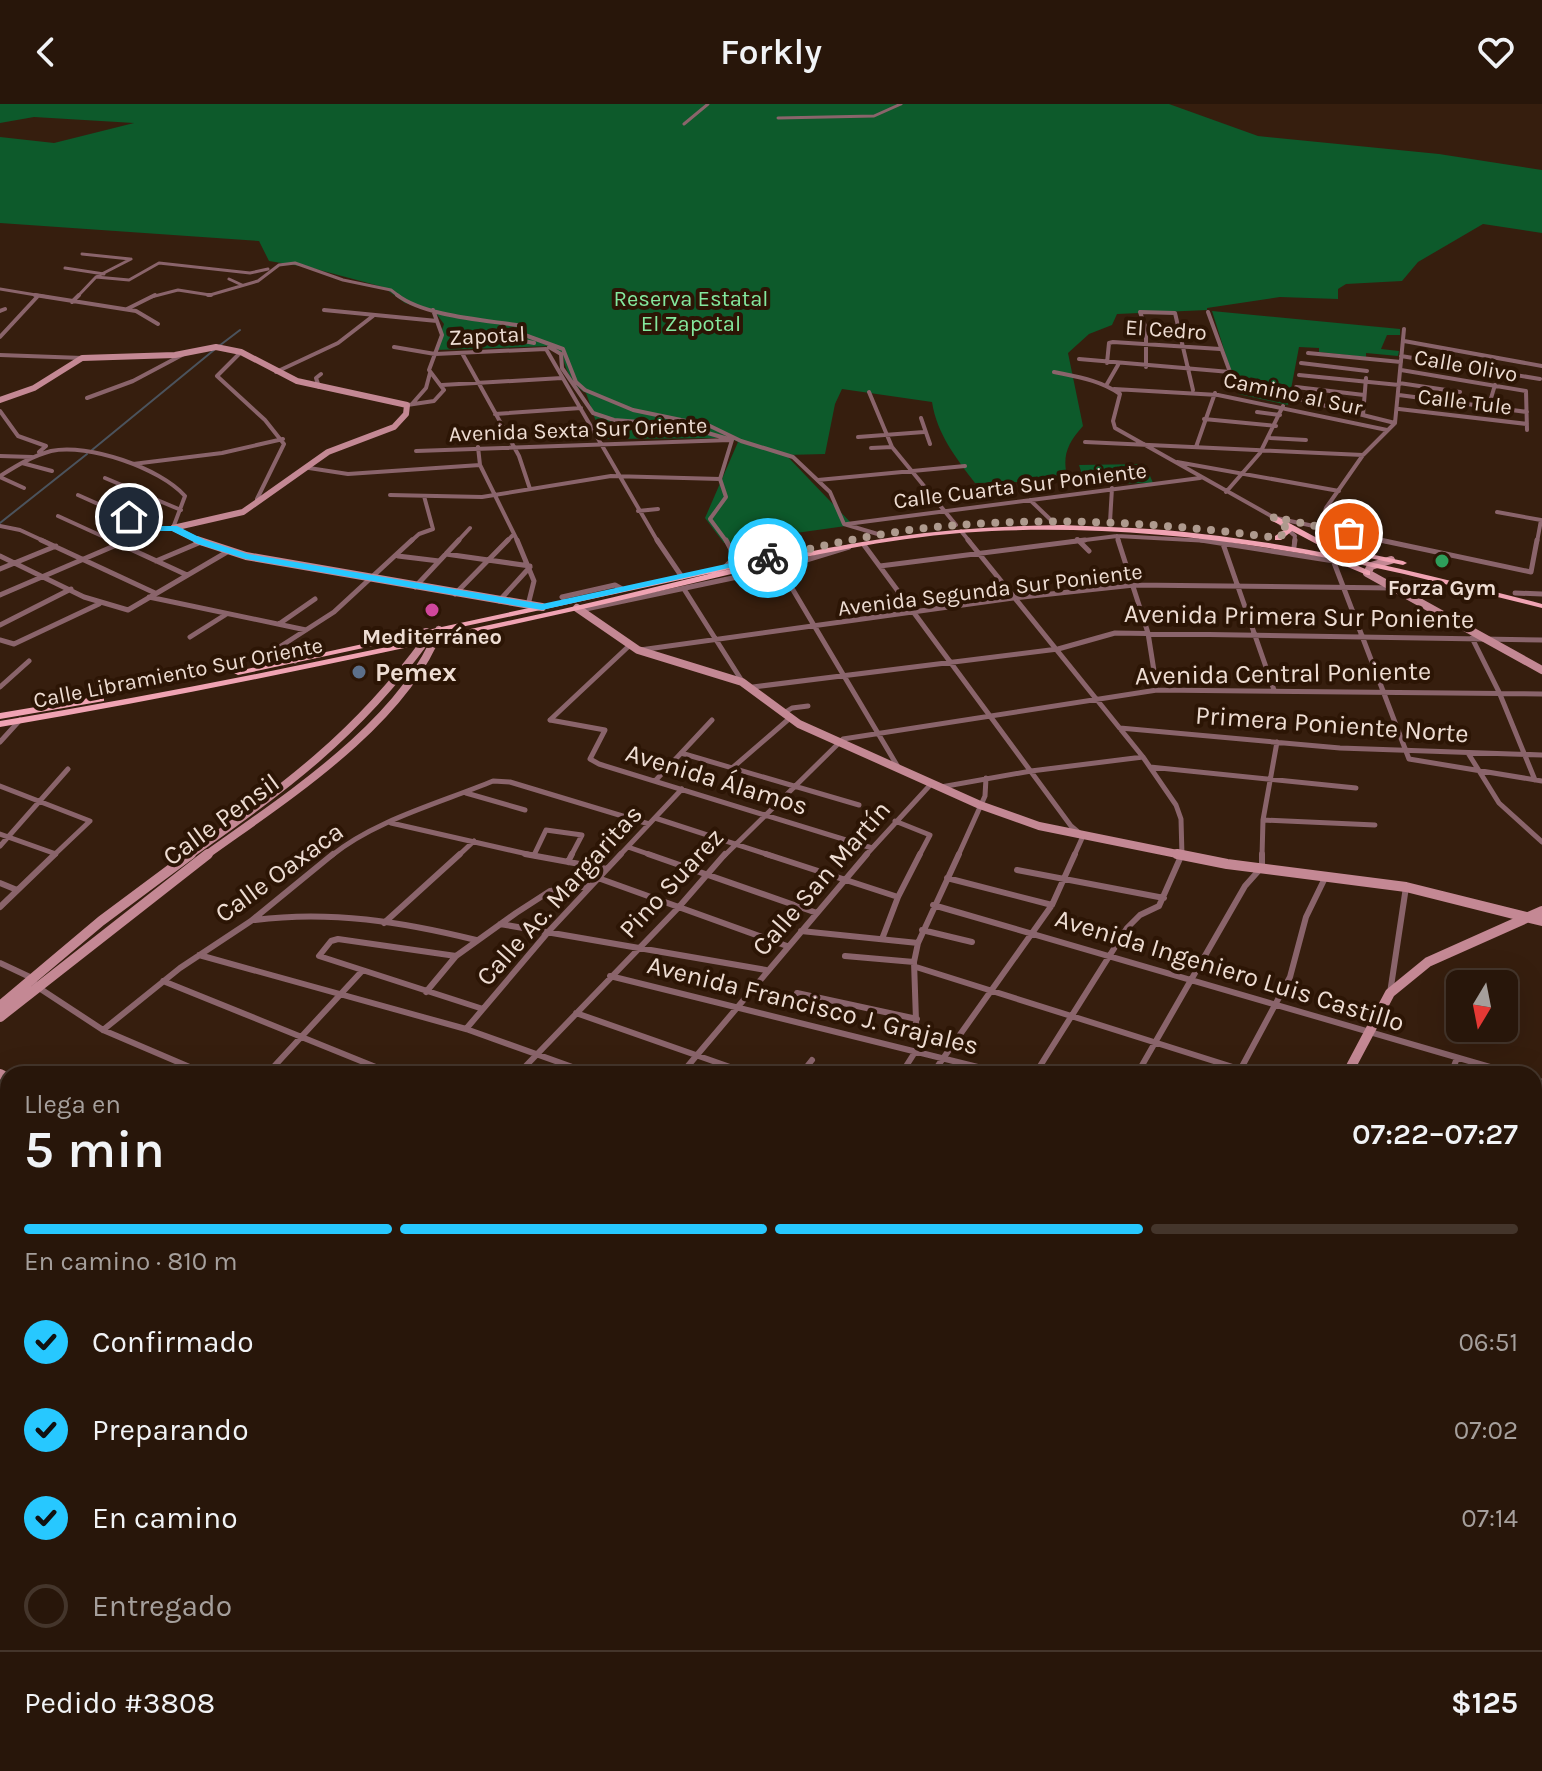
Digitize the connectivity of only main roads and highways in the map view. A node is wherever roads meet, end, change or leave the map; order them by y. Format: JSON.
{"nodes":[{"id":1,"x":1274,"y":518,"type":"road end"},
{"id":2,"x":958,"y":528,"type":"junction"},
{"id":3,"x":1289,"y":530,"type":"road end"},
{"id":4,"x":1278,"y":538,"type":"junction"},
{"id":5,"x":1295,"y":544,"type":"junction"},
{"id":6,"x":1329,"y":547,"type":"junction"},
{"id":7,"x":1309,"y":550,"type":"junction"},
{"id":8,"x":1393,"y":563,"type":"junction"},
{"id":9,"x":1367,"y":573,"type":"road end"},
{"id":10,"x":1421,"y":574,"type":"junction"},
{"id":11,"x":1383,"y":579,"type":"road end"},
{"id":12,"x":1542,"y":597,"type":"edge"},
{"id":13,"x":1542,"y":606,"type":"edge"},
{"id":14,"x":438,"y":633,"type":"junction"},
{"id":15,"x":426,"y":636,"type":"junction"},
{"id":16,"x":0,"y":716,"type":"edge"},
{"id":17,"x":0,"y":724,"type":"edge"}],
"edges":[{"from":1,"to":6,"type":"main road"},
{"from":2,"to":4,"type":"main road","name":"Calle Libramiento Sur Oriente"},
{"from":2,"to":5,"type":"main road","name":"Calle Libramiento Sur Oriente"},
{"from":2,"to":14,"type":"main road","name":"Calle Libramiento Sur Oriente"},
{"from":2,"to":14,"type":"main road","name":"Calle Libramiento Sur Oriente"},
{"from":3,"to":4,"type":"main road"},
{"from":4,"to":5,"type":"main road","name":"Calle Libramiento Sur Oriente"},
{"from":5,"to":6,"type":"main road","name":"Calle Libramiento Sur Oriente"},
{"from":5,"to":7,"type":"main road","name":"Calle Libramiento Sur Oriente"},
{"from":6,"to":8,"type":"main road","name":"Calle Libramiento Sur Oriente"},
{"from":7,"to":8,"type":"main road","name":"Calle Libramiento Sur Oriente"},
{"from":7,"to":9,"type":"main road"},
{"from":8,"to":10,"type":"main road","name":"Calle Libramiento Sur Oriente"},
{"from":8,"to":12,"type":"main road","name":"Calle Libramiento Sur Oriente"},
{"from":10,"to":11,"type":"main road"},
{"from":10,"to":13,"type":"main road","name":"Calle Libramiento Sur Oriente"},
{"from":14,"to":15,"type":"main road","name":"Calle Libramiento Sur Oriente"},
{"from":15,"to":16,"type":"main road","name":"Calle Libramiento Sur Oriente"},
{"from":15,"to":17,"type":"main road","name":"Calle Libramiento Sur Oriente"}]}
